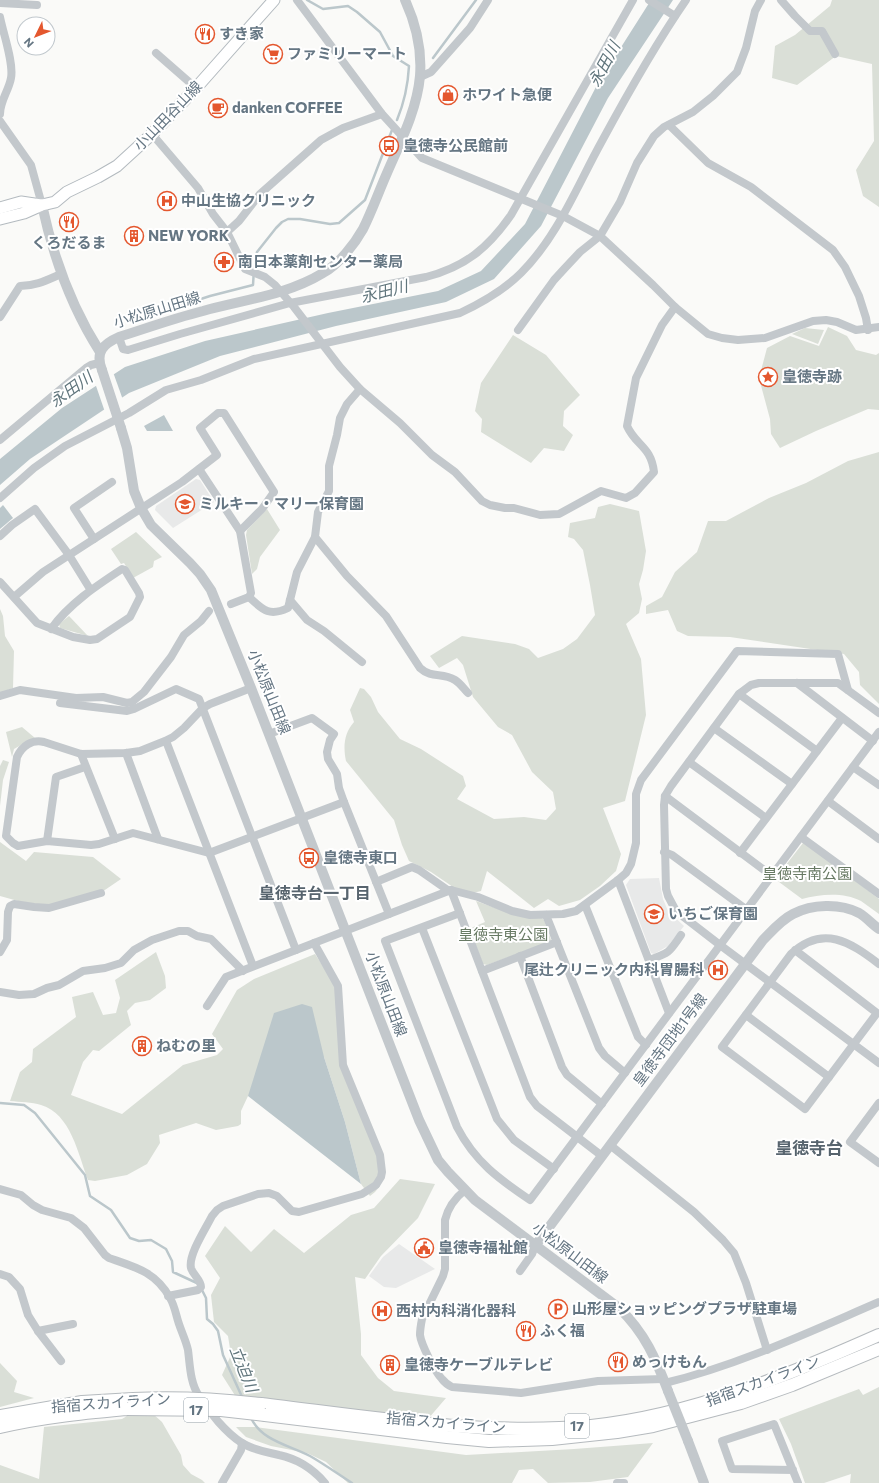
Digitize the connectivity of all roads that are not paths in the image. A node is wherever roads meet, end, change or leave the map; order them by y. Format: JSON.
{"nodes":[{"id":1,"x":274,"y":0,"type":"edge"},
{"id":2,"x":297,"y":0,"type":"edge"},
{"id":3,"x":405,"y":0,"type":"edge"},
{"id":4,"x":488,"y":0,"type":"edge"},
{"id":5,"x":633,"y":0,"type":"edge"},
{"id":6,"x":649,"y":0,"type":"edge"},
{"id":7,"x":686,"y":0,"type":"edge"},
{"id":8,"x":761,"y":0,"type":"edge"},
{"id":9,"x":781,"y":0,"type":"edge"},
{"id":10,"x":0,"y":3,"type":"edge"},
{"id":11,"x":37,"y":5,"type":"dead end"},
{"id":12,"x":675,"y":16,"type":"junction"},
{"id":13,"x":0,"y":17,"type":"edge"},
{"id":14,"x":156,"y":53,"type":"dead end"},
{"id":15,"x":835,"y":54,"type":"dead end"},
{"id":16,"x":420,"y":77,"type":"junction"},
{"id":17,"x":196,"y":88,"type":"junction"},
{"id":18,"x":0,"y":114,"type":"edge"},
{"id":19,"x":382,"y":114,"type":"junction"},
{"id":20,"x":0,"y":121,"type":"edge"},
{"id":21,"x":669,"y":124,"type":"junction"},
{"id":22,"x":152,"y":134,"type":"junction"},
{"id":23,"x":403,"y":136,"type":"junction"},
{"id":24,"x":519,"y":198,"type":"junction"},
{"id":25,"x":42,"y":205,"type":"junction"},
{"id":26,"x":0,"y":208,"type":"edge"},
{"id":27,"x":563,"y":216,"type":"junction"},
{"id":28,"x":0,"y":219,"type":"edge"},
{"id":29,"x":227,"y":232,"type":"junction"},
{"id":30,"x":600,"y":236,"type":"junction"},
{"id":31,"x":61,"y":274,"type":"junction"},
{"id":32,"x":281,"y":292,"type":"junction"},
{"id":33,"x":292,"y":305,"type":"junction"},
{"id":34,"x":674,"y":308,"type":"junction"},
{"id":35,"x":0,"y":317,"type":"edge"},
{"id":36,"x":879,"y":327,"type":"edge"},
{"id":37,"x":518,"y":330,"type":"dead end"},
{"id":38,"x":868,"y":330,"type":"junction"},
{"id":39,"x":119,"y":336,"type":"junction"},
{"id":40,"x":322,"y":344,"type":"junction"},
{"id":41,"x":100,"y":352,"type":"junction"},
{"id":42,"x":100,"y":366,"type":"junction"},
{"id":43,"x":360,"y":389,"type":"junction"},
{"id":44,"x":0,"y":440,"type":"edge"},
{"id":45,"x":199,"y":469,"type":"junction"},
{"id":46,"x":112,"y":482,"type":"dead end"},
{"id":47,"x":0,"y":498,"type":"edge"},
{"id":48,"x":141,"y":508,"type":"junction"},
{"id":49,"x":240,"y":531,"type":"junction"},
{"id":50,"x":0,"y":536,"type":"edge"},
{"id":51,"x":315,"y":537,"type":"junction"},
{"id":52,"x":94,"y":539,"type":"junction"},
{"id":53,"x":69,"y":555,"type":"junction"},
{"id":54,"x":0,"y":582,"type":"edge"},
{"id":55,"x":90,"y":589,"type":"junction"},
{"id":56,"x":14,"y":597,"type":"junction"},
{"id":57,"x":249,"y":597,"type":"junction"},
{"id":58,"x":290,"y":600,"type":"junction"},
{"id":59,"x":231,"y":604,"type":"dead end"},
{"id":60,"x":209,"y":612,"type":"dead end"},
{"id":61,"x":51,"y":629,"type":"junction"},
{"id":62,"x":362,"y":662,"type":"dead end"},
{"id":63,"x":797,"y":683,"type":"junction"},
{"id":64,"x":251,"y":688,"type":"junction"},
{"id":65,"x":848,"y":690,"type":"junction"},
{"id":66,"x":468,"y":694,"type":"dead end"},
{"id":67,"x":739,"y":694,"type":"junction"},
{"id":68,"x":0,"y":696,"type":"edge"},
{"id":69,"x":60,"y":703,"type":"dead end"},
{"id":70,"x":203,"y":708,"type":"junction"},
{"id":71,"x":879,"y":713,"type":"edge"},
{"id":72,"x":842,"y":718,"type":"junction"},
{"id":73,"x":714,"y":728,"type":"junction"},
{"id":74,"x":879,"y":732,"type":"edge"},
{"id":75,"x":269,"y":734,"type":"junction"},
{"id":76,"x":166,"y":741,"type":"junction"},
{"id":77,"x":873,"y":741,"type":"junction"},
{"id":78,"x":817,"y":751,"type":"junction"},
{"id":79,"x":126,"y":753,"type":"junction"},
{"id":80,"x":81,"y":754,"type":"junction"},
{"id":81,"x":689,"y":762,"type":"junction"},
{"id":82,"x":85,"y":767,"type":"junction"},
{"id":83,"x":854,"y":767,"type":"junction"},
{"id":84,"x":878,"y":782,"type":"edge"},
{"id":85,"x":792,"y":784,"type":"junction"},
{"id":86,"x":665,"y":796,"type":"junction"},
{"id":87,"x":828,"y":801,"type":"junction"},
{"id":88,"x":344,"y":802,"type":"junction"},
{"id":89,"x":302,"y":817,"type":"junction"},
{"id":90,"x":766,"y":818,"type":"junction"},
{"id":91,"x":252,"y":836,"type":"junction"},
{"id":92,"x":801,"y":837,"type":"junction"},
{"id":93,"x":115,"y":839,"type":"junction"},
{"id":94,"x":158,"y":839,"type":"junction"},
{"id":95,"x":879,"y":839,"type":"edge"},
{"id":96,"x":47,"y":841,"type":"junction"},
{"id":97,"x":664,"y":852,"type":"junction"},
{"id":98,"x":209,"y":853,"type":"junction"},
{"id":99,"x":740,"y":853,"type":"junction"},
{"id":100,"x":772,"y":876,"type":"junction"},
{"id":101,"x":618,"y":880,"type":"junction"},
{"id":102,"x":376,"y":882,"type":"junction"},
{"id":103,"x":450,"y":891,"type":"junction"},
{"id":104,"x":102,"y":893,"type":"dead end"},
{"id":105,"x":879,"y":894,"type":"edge"},
{"id":106,"x":585,"y":906,"type":"junction"},
{"id":107,"x":747,"y":910,"type":"junction"},
{"id":108,"x":460,"y":913,"type":"junction"},
{"id":109,"x":389,"y":914,"type":"junction"},
{"id":110,"x":546,"y":915,"type":"junction"},
{"id":111,"x":422,"y":928,"type":"junction"},
{"id":112,"x":879,"y":928,"type":"edge"},
{"id":113,"x":346,"y":930,"type":"junction"},
{"id":114,"x":681,"y":935,"type":"dead end"},
{"id":115,"x":314,"y":942,"type":"junction"},
{"id":116,"x":557,"y":942,"type":"junction"},
{"id":117,"x":720,"y":945,"type":"junction"},
{"id":118,"x":296,"y":950,"type":"junction"},
{"id":119,"x":795,"y":950,"type":"junction"},
{"id":120,"x":0,"y":952,"type":"edge"},
{"id":121,"x":520,"y":956,"type":"junction"},
{"id":122,"x":649,"y":960,"type":"junction"},
{"id":123,"x":746,"y":964,"type":"junction"},
{"id":124,"x":879,"y":964,"type":"edge"},
{"id":125,"x":253,"y":966,"type":"junction"},
{"id":126,"x":243,"y":971,"type":"junction"},
{"id":127,"x":482,"y":971,"type":"junction"},
{"id":128,"x":770,"y":982,"type":"junction"},
{"id":129,"x":0,"y":992,"type":"edge"},
{"id":130,"x":207,"y":1006,"type":"dead end"},
{"id":131,"x":670,"y":1013,"type":"junction"},
{"id":132,"x":746,"y":1015,"type":"junction"},
{"id":133,"x":854,"y":1044,"type":"junction"},
{"id":134,"x":646,"y":1045,"type":"junction"},
{"id":135,"x":879,"y":1063,"type":"edge"},
{"id":136,"x":625,"y":1072,"type":"junction"},
{"id":137,"x":829,"y":1077,"type":"junction"},
{"id":138,"x":602,"y":1104,"type":"junction"},
{"id":139,"x":877,"y":1108,"type":"edge"},
{"id":140,"x":577,"y":1137,"type":"junction"},
{"id":141,"x":610,"y":1144,"type":"junction"},
{"id":142,"x":602,"y":1156,"type":"junction"},
{"id":143,"x":879,"y":1163,"type":"edge"},
{"id":144,"x":554,"y":1169,"type":"junction"},
{"id":145,"x":0,"y":1189,"type":"edge"},
{"id":146,"x":465,"y":1190,"type":"junction"},
{"id":147,"x":535,"y":1246,"type":"junction"},
{"id":148,"x":520,"y":1271,"type":"dead end"},
{"id":149,"x":0,"y":1274,"type":"edge"},
{"id":150,"x":168,"y":1296,"type":"junction"},
{"id":151,"x":879,"y":1302,"type":"edge"},
{"id":152,"x":73,"y":1324,"type":"dead end"},
{"id":153,"x":38,"y":1331,"type":"junction"},
{"id":154,"x":879,"y":1336,"type":"edge"},
{"id":155,"x":879,"y":1349,"type":"edge"},
{"id":156,"x":767,"y":1350,"type":"junction"},
{"id":157,"x":61,"y":1360,"type":"dead end"},
{"id":158,"x":665,"y":1384,"type":"junction"},
{"id":159,"x":130,"y":1404,"type":"junction"},
{"id":160,"x":263,"y":1409,"type":"junction"},
{"id":161,"x":0,"y":1416,"type":"edge"},
{"id":162,"x":0,"y":1427,"type":"edge"},
{"id":163,"x":242,"y":1443,"type":"junction"},
{"id":164,"x":793,"y":1470,"type":"junction"},
{"id":165,"x":222,"y":1483,"type":"edge"},
{"id":166,"x":325,"y":1483,"type":"edge"},
{"id":167,"x":617,"y":1483,"type":"edge"},
{"id":168,"x":624,"y":1483,"type":"edge"},
{"id":169,"x":704,"y":1483,"type":"edge"},
{"id":170,"x":798,"y":1483,"type":"edge"}],
"edges":[{"from":1,"to":17,"type":"main road","name":"小山田谷山線"},
{"from":2,"to":19,"type":"street"},
{"from":3,"to":16,"type":"street","name":"小松原山田線"},
{"from":4,"to":16,"type":"street"},
{"from":5,"to":24,"type":"street"},
{"from":6,"to":12,"type":"street"},
{"from":7,"to":12,"type":"street"},
{"from":8,"to":21,"type":"street"},
{"from":9,"to":15,"type":"street"},
{"from":10,"to":11,"type":"street"},
{"from":12,"to":27,"type":"street"},
{"from":13,"to":18,"type":"street"},
{"from":14,"to":17,"type":"street"},
{"from":16,"to":23,"type":"street","name":"小松原山田線"},
{"from":17,"to":22,"type":"main road","name":"小山田谷山線"},
{"from":19,"to":23,"type":"street"},
{"from":19,"to":29,"type":"street"},
{"from":20,"to":25,"type":"street"},
{"from":21,"to":30,"type":"street"},
{"from":21,"to":38,"type":"street"},
{"from":22,"to":25,"type":"main road","name":"小山田谷山線"},
{"from":22,"to":29,"type":"street"},
{"from":23,"to":24,"type":"street"},
{"from":23,"to":32,"type":"street","name":"小松原山田線"},
{"from":24,"to":27,"type":"street"},
{"from":24,"to":33,"type":"street"},
{"from":25,"to":26,"type":"main road","name":"小山田谷山線"},
{"from":25,"to":28,"type":"main road","name":"小山田谷山線"},
{"from":25,"to":31,"type":"street"},
{"from":27,"to":30,"type":"street"},
{"from":27,"to":40,"type":"street"},
{"from":29,"to":32,"type":"street"},
{"from":30,"to":34,"type":"street"},
{"from":30,"to":37,"type":"street"},
{"from":31,"to":35,"type":"street"},
{"from":31,"to":41,"type":"street"},
{"from":32,"to":33,"type":"street"},
{"from":32,"to":39,"type":"street","name":"小松原山田線"},
{"from":33,"to":39,"type":"street"},
{"from":33,"to":40,"type":"street"},
{"from":34,"to":38,"type":"street"},
{"from":34,"to":43,"type":"street"},
{"from":36,"to":38,"type":"street"},
{"from":39,"to":41,"type":"street","name":"小松原山田線"},
{"from":40,"to":43,"type":"street"},
{"from":40,"to":47,"type":"street"},
{"from":41,"to":42,"type":"street","name":"小松原山田線"},
{"from":42,"to":44,"type":"street"},
{"from":42,"to":48,"type":"street","name":"小松原山田線","bridge":true},
{"from":43,"to":51,"type":"street"},
{"from":45,"to":48,"type":"street"},
{"from":45,"to":49,"type":"street"},
{"from":45,"to":49,"type":"street"},
{"from":46,"to":52,"type":"street"},
{"from":48,"to":52,"type":"street"},
{"from":48,"to":64,"type":"street","name":"小松原山田線"},
{"from":49,"to":57,"type":"street"},
{"from":50,"to":53,"type":"street"},
{"from":51,"to":58,"type":"street"},
{"from":51,"to":66,"type":"street"},
{"from":52,"to":53,"type":"street"},
{"from":53,"to":55,"type":"street"},
{"from":53,"to":56,"type":"street"},
{"from":54,"to":56,"type":"street"},
{"from":55,"to":61,"type":"street"},
{"from":55,"to":61,"type":"street"},
{"from":56,"to":61,"type":"street"},
{"from":57,"to":58,"type":"street"},
{"from":57,"to":59,"type":"street"},
{"from":58,"to":62,"type":"street"},
{"from":60,"to":68,"type":"street"},
{"from":63,"to":65,"type":"street"},
{"from":63,"to":67,"type":"street"},
{"from":63,"to":72,"type":"street"},
{"from":64,"to":70,"type":"street"},
{"from":64,"to":75,"type":"street","name":"小松原山田線"},
{"from":65,"to":71,"type":"street"},
{"from":65,"to":101,"type":"street"},
{"from":67,"to":73,"type":"street"},
{"from":67,"to":78,"type":"street"},
{"from":69,"to":70,"type":"street"},
{"from":70,"to":76,"type":"street"},
{"from":70,"to":91,"type":"street"},
{"from":72,"to":77,"type":"street"},
{"from":72,"to":78,"type":"street"},
{"from":73,"to":81,"type":"street"},
{"from":73,"to":85,"type":"street"},
{"from":74,"to":77,"type":"street"},
{"from":75,"to":88,"type":"street"},
{"from":75,"to":89,"type":"street","name":"小松原山田線"},
{"from":76,"to":79,"type":"street"},
{"from":76,"to":98,"type":"street"},
{"from":77,"to":83,"type":"street"},
{"from":78,"to":85,"type":"street"},
{"from":79,"to":80,"type":"street"},
{"from":79,"to":94,"type":"street"},
{"from":80,"to":82,"type":"street"},
{"from":80,"to":96,"type":"street"},
{"from":81,"to":86,"type":"street"},
{"from":81,"to":90,"type":"street"},
{"from":82,"to":93,"type":"street"},
{"from":82,"to":96,"type":"street"},
{"from":83,"to":84,"type":"street"},
{"from":83,"to":87,"type":"street"},
{"from":85,"to":90,"type":"street"},
{"from":86,"to":97,"type":"street"},
{"from":86,"to":99,"type":"street"},
{"from":87,"to":92,"type":"street"},
{"from":87,"to":95,"type":"street"},
{"from":88,"to":89,"type":"street"},
{"from":88,"to":102,"type":"street"},
{"from":89,"to":91,"type":"street"},
{"from":89,"to":113,"type":"street","name":"小松原山田線"},
{"from":90,"to":99,"type":"street"},
{"from":91,"to":98,"type":"street"},
{"from":91,"to":118,"type":"street"},
{"from":92,"to":100,"type":"street"},
{"from":92,"to":105,"type":"street"},
{"from":93,"to":94,"type":"street"},
{"from":93,"to":96,"type":"street"},
{"from":94,"to":98,"type":"street"},
{"from":97,"to":107,"type":"street"},
{"from":97,"to":117,"type":"street"},
{"from":98,"to":125,"type":"street"},
{"from":99,"to":100,"type":"street"},
{"from":100,"to":107,"type":"street"},
{"from":101,"to":106,"type":"street"},
{"from":101,"to":122,"type":"street"},
{"from":102,"to":103,"type":"street"},
{"from":102,"to":109,"type":"street"},
{"from":103,"to":108,"type":"street"},
{"from":103,"to":109,"type":"street"},
{"from":103,"to":110,"type":"street"},
{"from":104,"to":120,"type":"street"},
{"from":106,"to":110,"type":"street"},
{"from":106,"to":134,"type":"street"},
{"from":107,"to":117,"type":"street"},
{"from":108,"to":111,"type":"street"},
{"from":108,"to":127,"type":"street"},
{"from":109,"to":113,"type":"street"},
{"from":110,"to":116,"type":"street"},
{"from":111,"to":144,"type":"street"},
{"from":111,"to":144,"type":"street"},
{"from":112,"to":123,"type":"street","name":"皇徳寺団地1号線"},
{"from":113,"to":115,"type":"street"},
{"from":113,"to":146,"type":"street","name":"小松原山田線"},
{"from":114,"to":122,"type":"street"},
{"from":115,"to":118,"type":"street"},
{"from":115,"to":150,"type":"street"},
{"from":116,"to":121,"type":"street"},
{"from":116,"to":136,"type":"street"},
{"from":117,"to":123,"type":"street"},
{"from":117,"to":131,"type":"street"},
{"from":118,"to":125,"type":"street"},
{"from":119,"to":124,"type":"street"},
{"from":119,"to":128,"type":"street"},
{"from":119,"to":133,"type":"street"},
{"from":121,"to":127,"type":"street"},
{"from":121,"to":138,"type":"street"},
{"from":122,"to":131,"type":"street"},
{"from":123,"to":128,"type":"street"},
{"from":123,"to":141,"type":"street","name":"皇徳寺団地1号線"},
{"from":125,"to":126,"type":"street"},
{"from":126,"to":129,"type":"street"},
{"from":126,"to":130,"type":"street"},
{"from":127,"to":140,"type":"street"},
{"from":128,"to":132,"type":"street"},
{"from":128,"to":133,"type":"street"},
{"from":131,"to":134,"type":"street"},
{"from":132,"to":137,"type":"street"},
{"from":132,"to":137,"type":"street"},
{"from":133,"to":135,"type":"street"},
{"from":133,"to":137,"type":"street"},
{"from":134,"to":136,"type":"street"},
{"from":136,"to":138,"type":"street"},
{"from":138,"to":140,"type":"street"},
{"from":139,"to":143,"type":"street"},
{"from":140,"to":142,"type":"street"},
{"from":140,"to":144,"type":"street"},
{"from":141,"to":142,"type":"street","name":"皇徳寺団地1号線"},
{"from":141,"to":156,"type":"street"},
{"from":142,"to":147,"type":"street","name":"皇徳寺団地1号線"},
{"from":145,"to":150,"type":"street"},
{"from":146,"to":147,"type":"street","name":"小松原山田線"},
{"from":146,"to":158,"type":"street"},
{"from":147,"to":148,"type":"street"},
{"from":147,"to":158,"type":"street","name":"小松原山田線"},
{"from":149,"to":153,"type":"street"},
{"from":150,"to":163,"type":"street"},
{"from":151,"to":156,"type":"street"},
{"from":152,"to":153,"type":"street"},
{"from":153,"to":157,"type":"street"},
{"from":154,"to":160,"type":"main road","name":"指宿スカイライン","number":"17"},
{"from":155,"to":160,"type":"main road","name":"指宿スカイライン","number":"17"},
{"from":156,"to":158,"type":"street"},
{"from":158,"to":169,"type":"street","name":"小松原山田線","bridge":true},
{"from":159,"to":160,"type":"main road","name":"指宿スカイライン","number":"17","bridge":true},
{"from":159,"to":161,"type":"main road","name":"指宿スカイライン","number":"17"},
{"from":159,"to":162,"type":"main road","name":"指宿スカイライン","number":"17"},
{"from":163,"to":165,"type":"street"},
{"from":163,"to":166,"type":"street"},
{"from":164,"to":164,"type":"street"},
{"from":164,"to":170,"type":"street"},
{"from":167,"to":168,"type":"street"}]}
